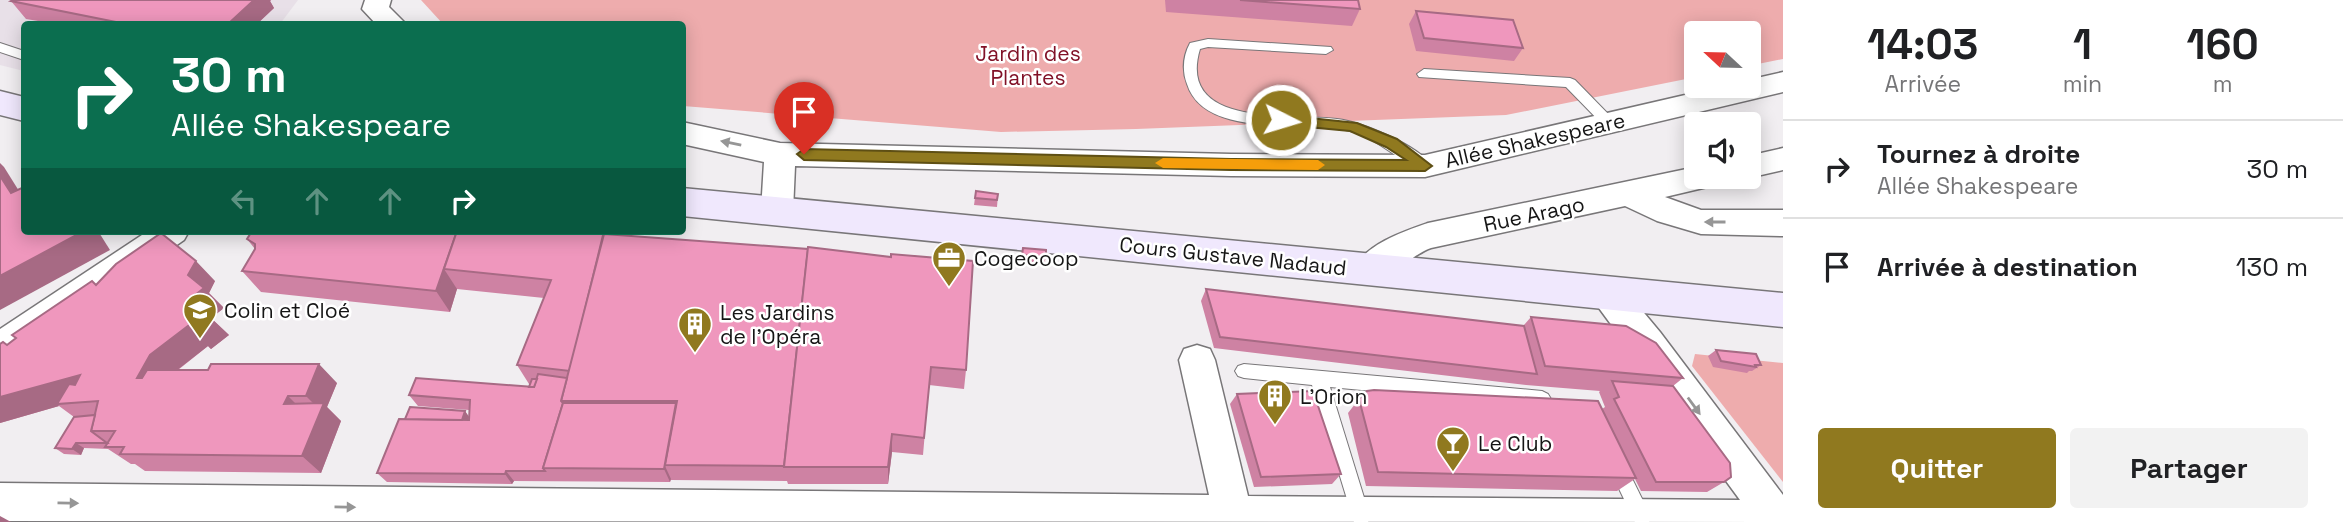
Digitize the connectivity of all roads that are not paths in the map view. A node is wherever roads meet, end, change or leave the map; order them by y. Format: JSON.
{"nodes":[{"id":1,"x":377,"y":0,"type":"edge"},
{"id":2,"x":389,"y":21,"type":"edge"},
{"id":3,"x":0,"y":47,"type":"edge"},
{"id":4,"x":1326,"y":50,"type":"dead end"},
{"id":5,"x":21,"y":55,"type":"edge"},
{"id":6,"x":1424,"y":74,"type":"dead end"},
{"id":7,"x":1777,"y":84,"type":"edge"},
{"id":8,"x":0,"y":103,"type":"edge"},
{"id":9,"x":21,"y":108,"type":"edge"},
{"id":10,"x":1610,"y":123,"type":"junction"},
{"id":11,"x":686,"y":134,"type":"edge"},
{"id":12,"x":780,"y":154,"type":"junction"},
{"id":13,"x":1783,"y":159,"type":"edge"},
{"id":14,"x":1761,"y":164,"type":"edge"},
{"id":15,"x":1425,"y":166,"type":"junction"},
{"id":16,"x":1684,"y":182,"type":"edge"},
{"id":17,"x":1628,"y":194,"type":"junction"},
{"id":18,"x":686,"y":202,"type":"edge"},
{"id":19,"x":777,"y":211,"type":"junction"},
{"id":20,"x":1783,"y":223,"type":"edge"},
{"id":21,"x":167,"y":235,"type":"edge"},
{"id":22,"x":1370,"y":270,"type":"junction"},
{"id":23,"x":1608,"y":293,"type":"junction"},
{"id":24,"x":1783,"y":310,"type":"edge"},
{"id":25,"x":0,"y":348,"type":"edge"},
{"id":26,"x":1197,"y":360,"type":"dead end"},
{"id":27,"x":1244,"y":371,"type":"dead end"},
{"id":28,"x":1319,"y":378,"type":"junction"},
{"id":29,"x":1561,"y":401,"type":"edge"},
{"id":30,"x":1611,"y":454,"type":"edge"},
{"id":31,"x":0,"y":502,"type":"edge"},
{"id":32,"x":285,"y":514,"type":"edge"},
{"id":33,"x":583,"y":516,"type":"edge"},
{"id":34,"x":1361,"y":517,"type":"junction"},
{"id":35,"x":1642,"y":518,"type":"junction"},
{"id":36,"x":1234,"y":519,"type":"edge"},
{"id":37,"x":1778,"y":521,"type":"edge"}],
"edges":[{"from":1,"to":2,"type":"street"},
{"from":3,"to":5,"type":"lane"},
{"from":4,"to":15,"type":"lane"},
{"from":6,"to":10,"type":"lane"},
{"from":7,"to":10,"type":"street","name":"Allée Shakespeare"},
{"from":8,"to":9,"type":"main road"},
{"from":10,"to":15,"type":"street","name":"Allée Shakespeare"},
{"from":12,"to":11,"type":"street","name":"Allée Shakespeare","one_way":true},
{"from":12,"to":15,"type":"street","name":"Allée Shakespeare"},
{"from":12,"to":19,"type":"street"},
{"from":13,"to":14,"type":"street"},
{"from":16,"to":17,"type":"street","name":"Rue Arago"},
{"from":20,"to":17,"type":"street","one_way":true},
{"from":17,"to":22,"type":"street","name":"Rue Arago"},
{"from":18,"to":19,"type":"main road","name":"Cours Gustave Nadaud"},
{"from":19,"to":22,"type":"main road","name":"Cours Gustave Nadaud"},
{"from":21,"to":25,"type":"street"},
{"from":22,"to":23,"type":"main road","name":"Cours Gustave Nadaud"},
{"from":23,"to":24,"type":"main road","name":"Cours Gustave Nadaud"},
{"from":23,"to":37,"type":"street","one_way":true},
{"from":26,"to":36,"type":"street"},
{"from":27,"to":28,"type":"lane"},
{"from":28,"to":29,"type":"lane"},
{"from":28,"to":34,"type":"lane"},
{"from":30,"to":35,"type":"lane"},
{"from":31,"to":32,"type":"street","one_way":true},
{"from":32,"to":33,"type":"street","one_way":true},
{"from":33,"to":36,"type":"street"},
{"from":34,"to":35,"type":"street"},
{"from":34,"to":36,"type":"street"},
{"from":35,"to":37,"type":"street"}]}
